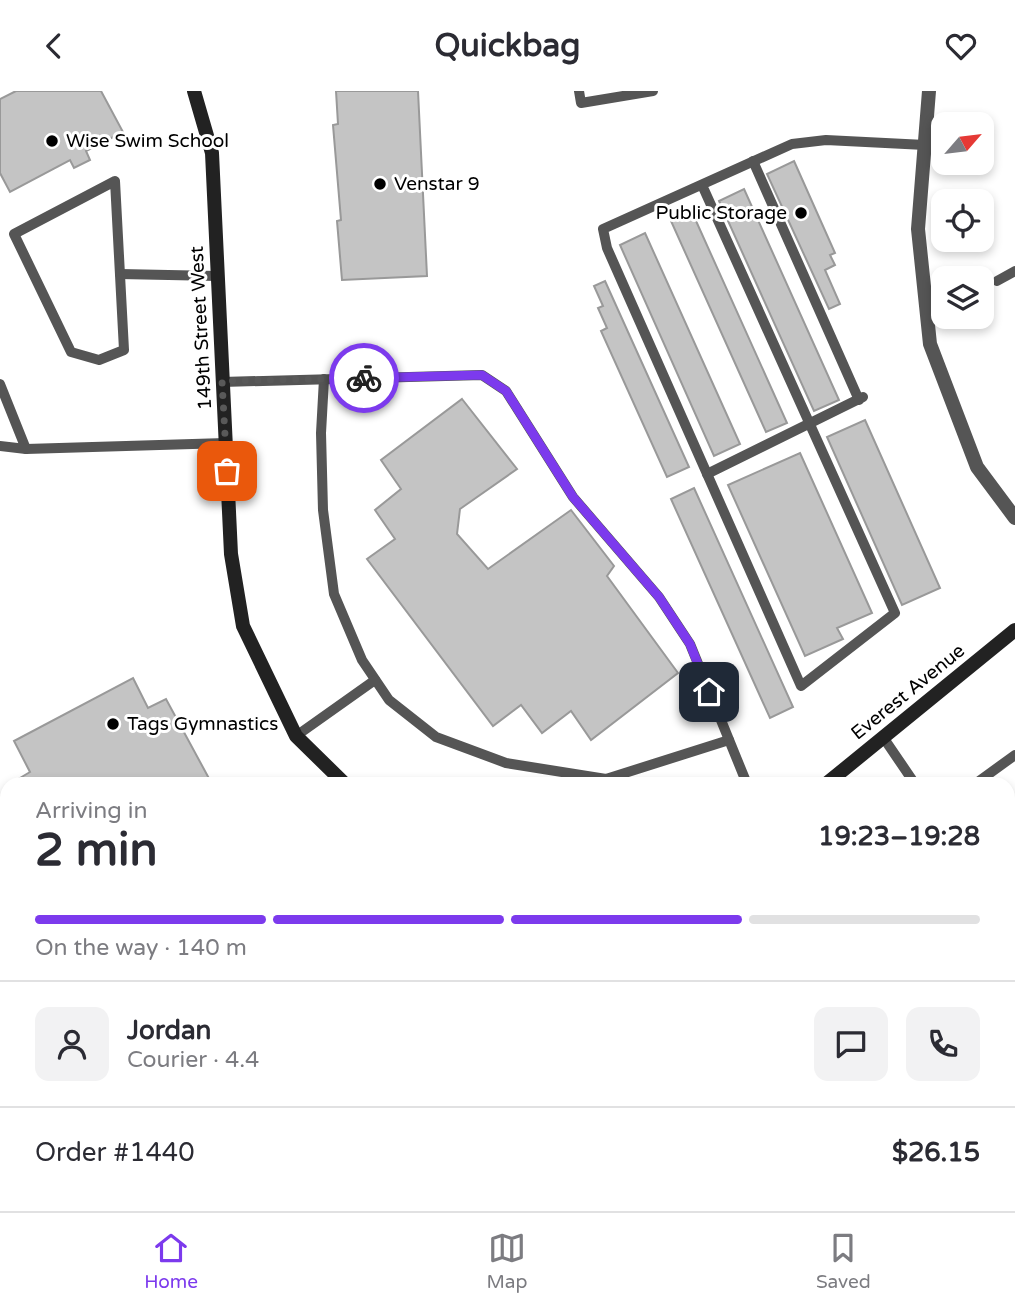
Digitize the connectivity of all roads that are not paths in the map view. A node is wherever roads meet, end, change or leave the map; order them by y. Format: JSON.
{"nodes":[{"id":1,"x":194,"y":91,"type":"edge"},
{"id":2,"x":579,"y":91,"type":"edge"},
{"id":3,"x":653,"y":91,"type":"edge"},
{"id":4,"x":929,"y":91,"type":"edge"},
{"id":5,"x":925,"y":145,"type":"junction"},
{"id":6,"x":753,"y":162,"type":"junction"},
{"id":7,"x":702,"y":185,"type":"junction"},
{"id":8,"x":1015,"y":271,"type":"edge"},
{"id":9,"x":120,"y":274,"type":"junction"},
{"id":10,"x":217,"y":276,"type":"junction"},
{"id":11,"x":997,"y":281,"type":"dead end"},
{"id":12,"x":324,"y":379,"type":"junction"},
{"id":13,"x":222,"y":381,"type":"junction"},
{"id":14,"x":0,"y":384,"type":"edge"},
{"id":15,"x":809,"y":424,"type":"junction"},
{"id":16,"x":226,"y":443,"type":"junction"},
{"id":17,"x":0,"y":446,"type":"edge"},
{"id":18,"x":26,"y":449,"type":"junction"},
{"id":19,"x":707,"y":474,"type":"junction"},
{"id":20,"x":1015,"y":518,"type":"edge"},
{"id":21,"x":1015,"y":630,"type":"edge"},
{"id":22,"x":375,"y":680,"type":"junction"},
{"id":23,"x":296,"y":736,"type":"junction"},
{"id":24,"x":883,"y":737,"type":"junction"},
{"id":25,"x":729,"y":740,"type":"junction"},
{"id":26,"x":1015,"y":755,"type":"edge"},
{"id":27,"x":334,"y":777,"type":"edge"},
{"id":28,"x":594,"y":777,"type":"edge"},
{"id":29,"x":612,"y":777,"type":"edge"},
{"id":30,"x":744,"y":777,"type":"edge"},
{"id":31,"x":834,"y":777,"type":"edge"},
{"id":32,"x":910,"y":777,"type":"edge"},
{"id":33,"x":985,"y":777,"type":"edge"}],
"edges":[{"from":1,"to":10,"type":"street","name":"149th Street West"},
{"from":2,"to":3,"type":"lane"},
{"from":4,"to":5,"type":"street"},
{"from":5,"to":6,"type":"lane"},
{"from":5,"to":20,"type":"street"},
{"from":6,"to":7,"type":"lane"},
{"from":6,"to":15,"type":"lane"},
{"from":7,"to":15,"type":"lane"},
{"from":7,"to":19,"type":"lane"},
{"from":8,"to":11,"type":"lane"},
{"from":9,"to":9,"type":"lane"},
{"from":9,"to":10,"type":"lane"},
{"from":10,"to":13,"type":"street","name":"149th Street West"},
{"from":12,"to":13,"type":"lane"},
{"from":12,"to":22,"type":"lane"},
{"from":12,"to":25,"type":"lane"},
{"from":13,"to":16,"type":"street","name":"149th Street West"},
{"from":14,"to":18,"type":"lane"},
{"from":15,"to":19,"type":"lane"},
{"from":15,"to":19,"type":"lane"},
{"from":16,"to":18,"type":"lane"},
{"from":16,"to":23,"type":"street","name":"149th Street West"},
{"from":17,"to":18,"type":"lane"},
{"from":21,"to":24,"type":"street","name":"Everest Avenue"},
{"from":22,"to":23,"type":"lane"},
{"from":22,"to":28,"type":"lane"},
{"from":23,"to":27,"type":"street","name":"149th Street West"},
{"from":24,"to":31,"type":"street","name":"Everest Avenue"},
{"from":24,"to":32,"type":"lane"},
{"from":25,"to":29,"type":"lane"},
{"from":25,"to":30,"type":"lane"},
{"from":26,"to":33,"type":"lane"}]}
